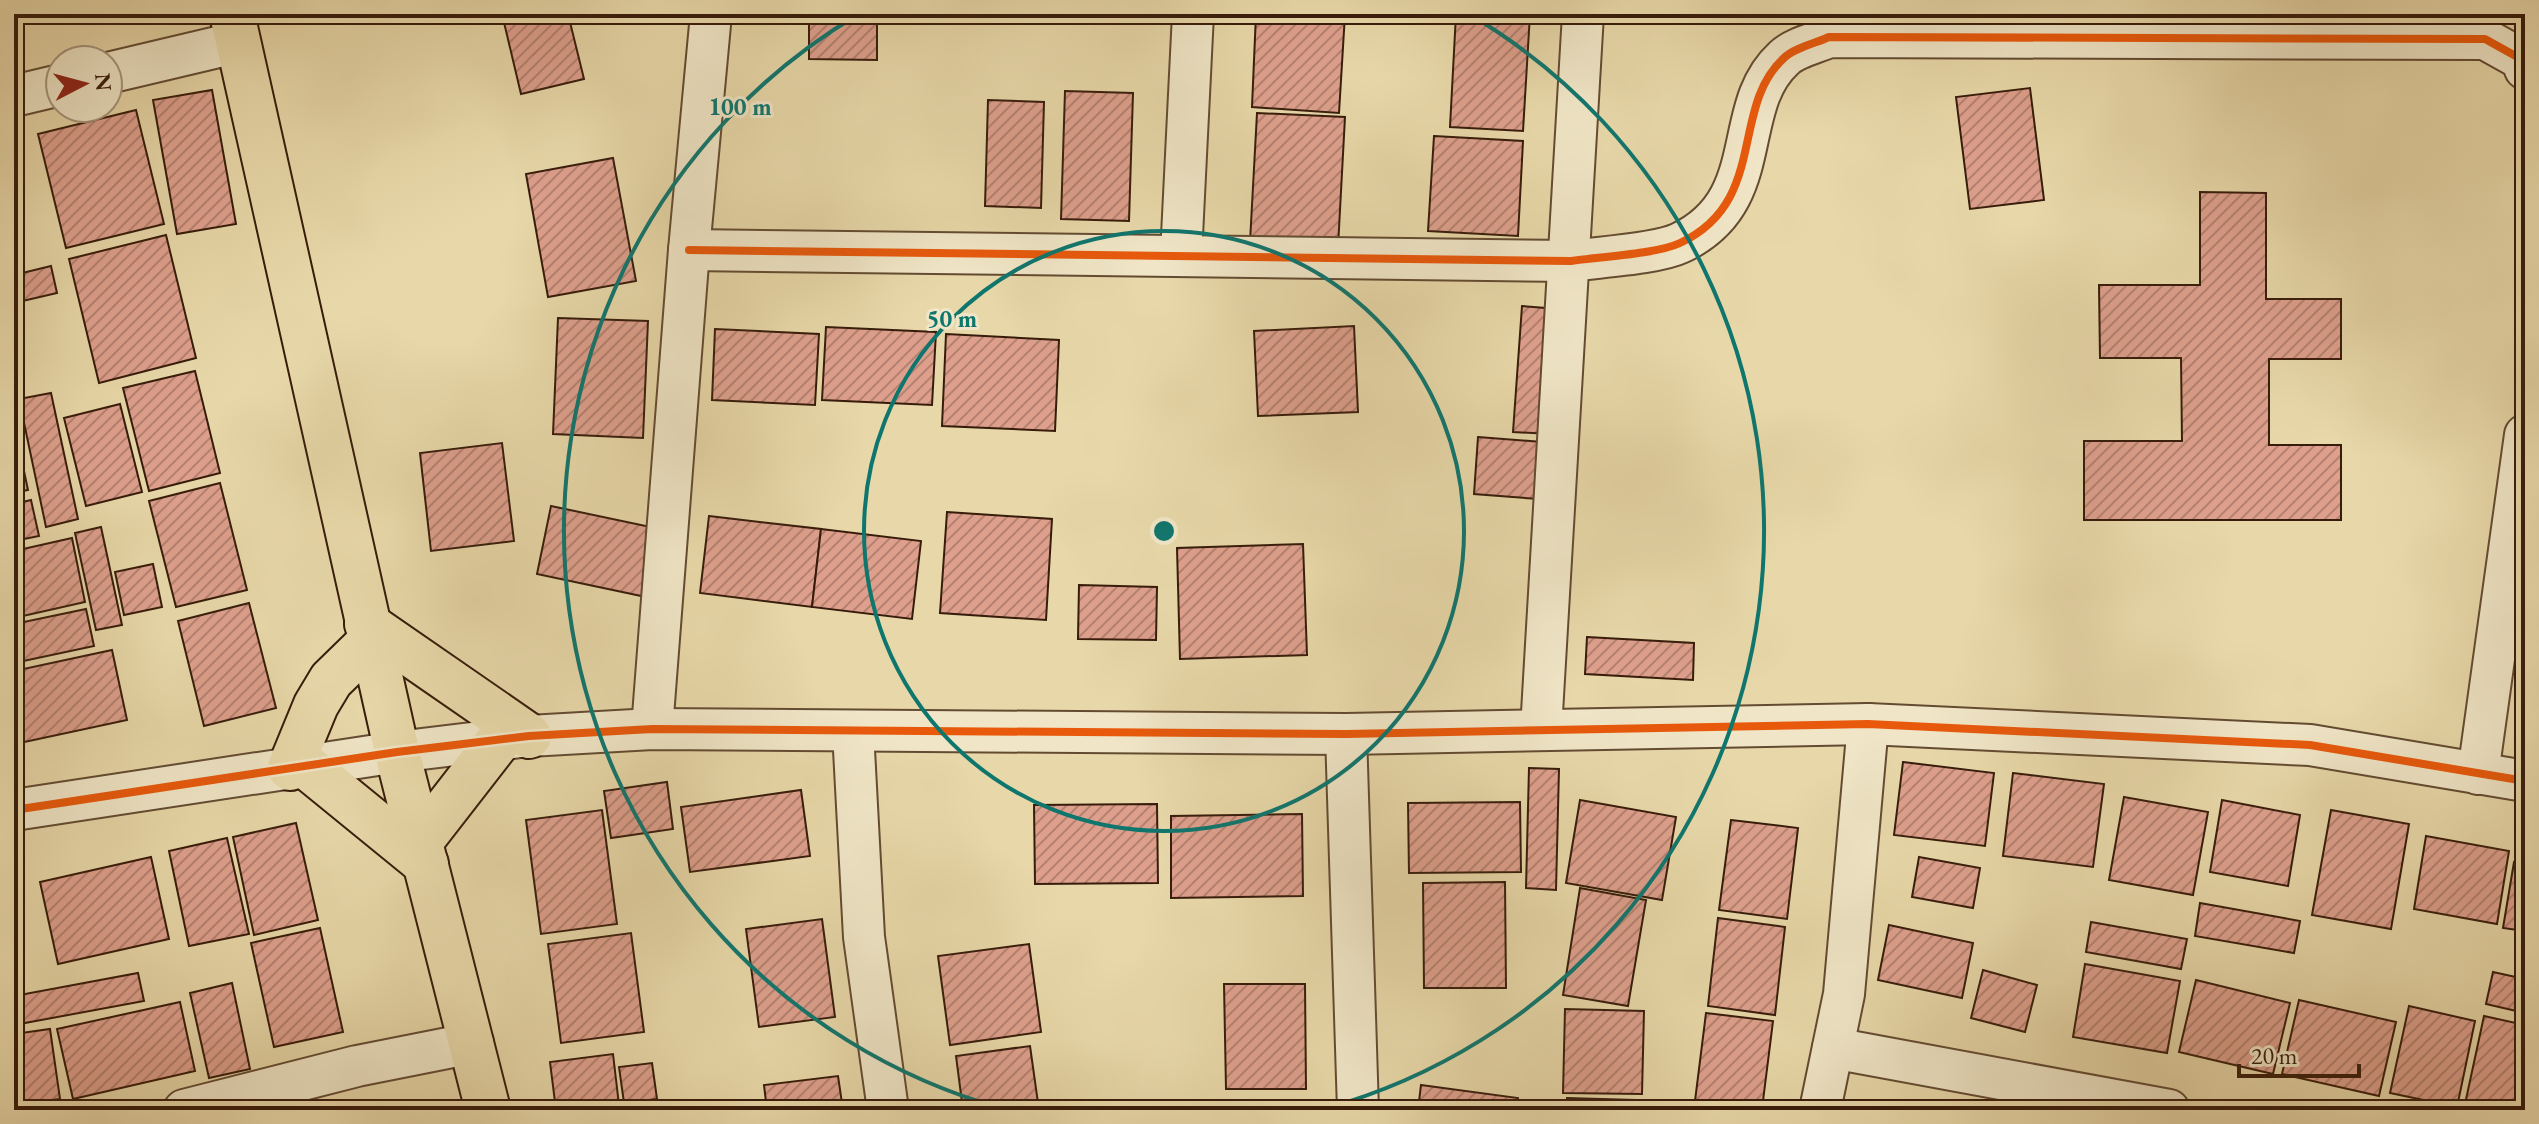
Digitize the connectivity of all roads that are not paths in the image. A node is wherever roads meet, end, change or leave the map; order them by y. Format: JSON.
{"nodes":[{"id":1,"x":711,"y":14,"type":"edge"},
{"id":2,"x":1193,"y":14,"type":"edge"},
{"id":3,"x":1583,"y":14,"type":"edge"},
{"id":4,"x":2405,"y":26,"type":"edge"},
{"id":5,"x":235,"y":28,"type":"edge"},
{"id":6,"x":124,"y":67,"type":"edge"},
{"id":7,"x":2525,"y":69,"type":"edge"},
{"id":8,"x":44,"y":89,"type":"edge"},
{"id":9,"x":14,"y":96,"type":"edge"},
{"id":10,"x":689,"y":250,"type":"junction"},
{"id":11,"x":1181,"y":256,"type":"junction"},
{"id":12,"x":1571,"y":261,"type":"junction"},
{"id":13,"x":2525,"y":435,"type":"edge"},
{"id":14,"x":2518,"y":541,"type":"edge"},
{"id":15,"x":369,"y":632,"type":"junction"},
{"id":16,"x":1868,"y":724,"type":"junction"},
{"id":17,"x":652,"y":729,"type":"junction"},
{"id":18,"x":1541,"y":730,"type":"junction"},
{"id":19,"x":853,"y":731,"type":"junction"},
{"id":20,"x":1346,"y":734,"type":"junction"},
{"id":21,"x":514,"y":738,"type":"junction"},
{"id":22,"x":397,"y":752,"type":"junction"},
{"id":23,"x":298,"y":768,"type":"junction"},
{"id":24,"x":2478,"y":774,"type":"junction"},
{"id":25,"x":2525,"y":781,"type":"edge"},
{"id":26,"x":14,"y":810,"type":"edge"},
{"id":27,"x":423,"y":853,"type":"junction"},
{"id":28,"x":473,"y":1043,"type":"junction"},
{"id":29,"x":1833,"y":1048,"type":"junction"},
{"id":30,"x":184,"y":1110,"type":"edge"},
{"id":31,"x":488,"y":1110,"type":"edge"},
{"id":32,"x":888,"y":1110,"type":"edge"},
{"id":33,"x":1358,"y":1110,"type":"edge"},
{"id":34,"x":1820,"y":1110,"type":"edge"},
{"id":35,"x":2169,"y":1110,"type":"edge"}],
"edges":[{"from":1,"to":10,"type":"street"},
{"from":2,"to":11,"type":"street"},
{"from":3,"to":12,"type":"street"},
{"from":4,"to":7,"type":"street"},
{"from":4,"to":12,"type":"street"},
{"from":5,"to":6,"type":"street"},
{"from":5,"to":15,"type":"main road"},
{"from":8,"to":9,"type":"street"},
{"from":10,"to":11,"type":"street"},
{"from":10,"to":17,"type":"street"},
{"from":11,"to":12,"type":"street"},
{"from":12,"to":18,"type":"street"},
{"from":13,"to":14,"type":"street"},
{"from":14,"to":24,"type":"street"},
{"from":15,"to":21,"type":"main road"},
{"from":15,"to":22,"type":"main road"},
{"from":15,"to":23,"type":"main road"},
{"from":16,"to":18,"type":"street"},
{"from":16,"to":24,"type":"street"},
{"from":16,"to":29,"type":"street"},
{"from":17,"to":19,"type":"street"},
{"from":17,"to":21,"type":"street"},
{"from":18,"to":20,"type":"street"},
{"from":19,"to":20,"type":"street"},
{"from":19,"to":32,"type":"street"},
{"from":20,"to":33,"type":"street"},
{"from":21,"to":22,"type":"street"},
{"from":21,"to":27,"type":"main road"},
{"from":22,"to":23,"type":"street"},
{"from":22,"to":27,"type":"main road"},
{"from":23,"to":26,"type":"street"},
{"from":23,"to":27,"type":"main road"},
{"from":24,"to":25,"type":"street"},
{"from":27,"to":28,"type":"main road"},
{"from":28,"to":30,"type":"street"},
{"from":28,"to":31,"type":"main road"},
{"from":29,"to":34,"type":"street"},
{"from":29,"to":35,"type":"street"}]}
